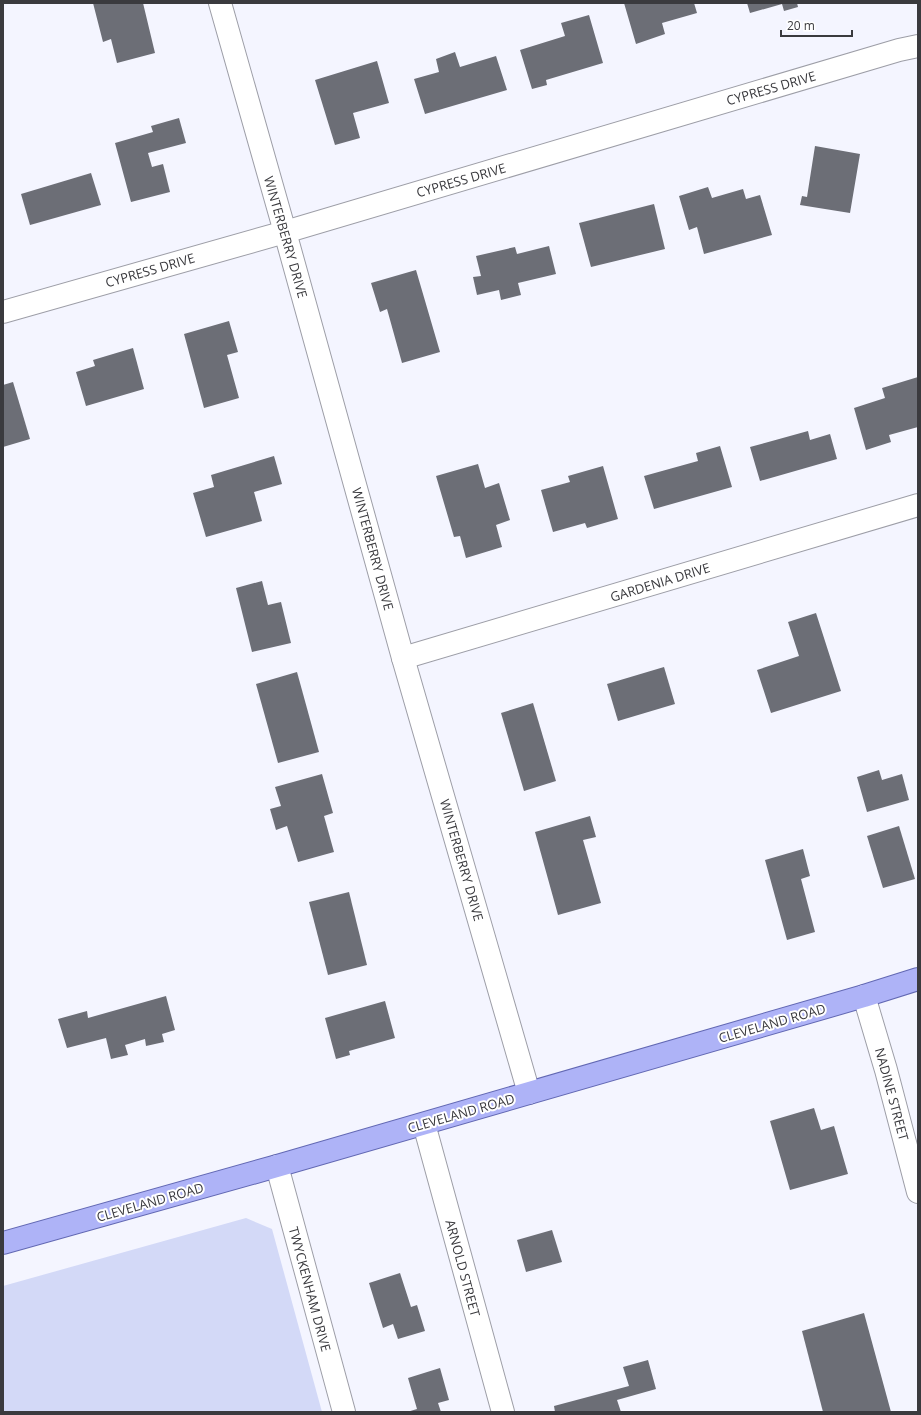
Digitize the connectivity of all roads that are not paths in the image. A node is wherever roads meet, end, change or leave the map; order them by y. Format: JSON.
{"nodes":[{"id":1,"x":220,"y":3,"type":"edge"},
{"id":2,"x":918,"y":46,"type":"edge"},
{"id":3,"x":285,"y":232,"type":"junction"},
{"id":4,"x":3,"y":312,"type":"edge"},
{"id":5,"x":918,"y":505,"type":"edge"},
{"id":6,"x":403,"y":658,"type":"junction"},
{"id":7,"x":918,"y":979,"type":"edge"},
{"id":8,"x":864,"y":996,"type":"junction"},
{"id":9,"x":529,"y":1093,"type":"junction"},
{"id":10,"x":424,"y":1124,"type":"junction"},
{"id":11,"x":277,"y":1166,"type":"junction"},
{"id":12,"x":918,"y":1192,"type":"edge"},
{"id":13,"x":3,"y":1243,"type":"edge"},
{"id":14,"x":344,"y":1412,"type":"edge"},
{"id":15,"x":503,"y":1412,"type":"edge"}],
"edges":[{"from":1,"to":3,"type":"street","name":"WINTERBERRY DRIVE"},
{"from":2,"to":3,"type":"street","name":"CYPRESS DRIVE"},
{"from":3,"to":4,"type":"street","name":"CYPRESS DRIVE"},
{"from":3,"to":6,"type":"street","name":"WINTERBERRY DRIVE"},
{"from":5,"to":6,"type":"street","name":"GARDENIA DRIVE"},
{"from":6,"to":9,"type":"street","name":"WINTERBERRY DRIVE"},
{"from":7,"to":8,"type":"main road","name":"CLEVELAND ROAD"},
{"from":8,"to":9,"type":"main road","name":"CLEVELAND ROAD"},
{"from":8,"to":12,"type":"street","name":"NADINE STREET"},
{"from":9,"to":10,"type":"main road","name":"CLEVELAND ROAD"},
{"from":10,"to":11,"type":"main road","name":"CLEVELAND ROAD"},
{"from":10,"to":15,"type":"street","name":"ARNOLD STREET"},
{"from":11,"to":13,"type":"main road","name":"CLEVELAND ROAD"},
{"from":11,"to":14,"type":"street","name":"TWYCKENHAM DRIVE"}]}
